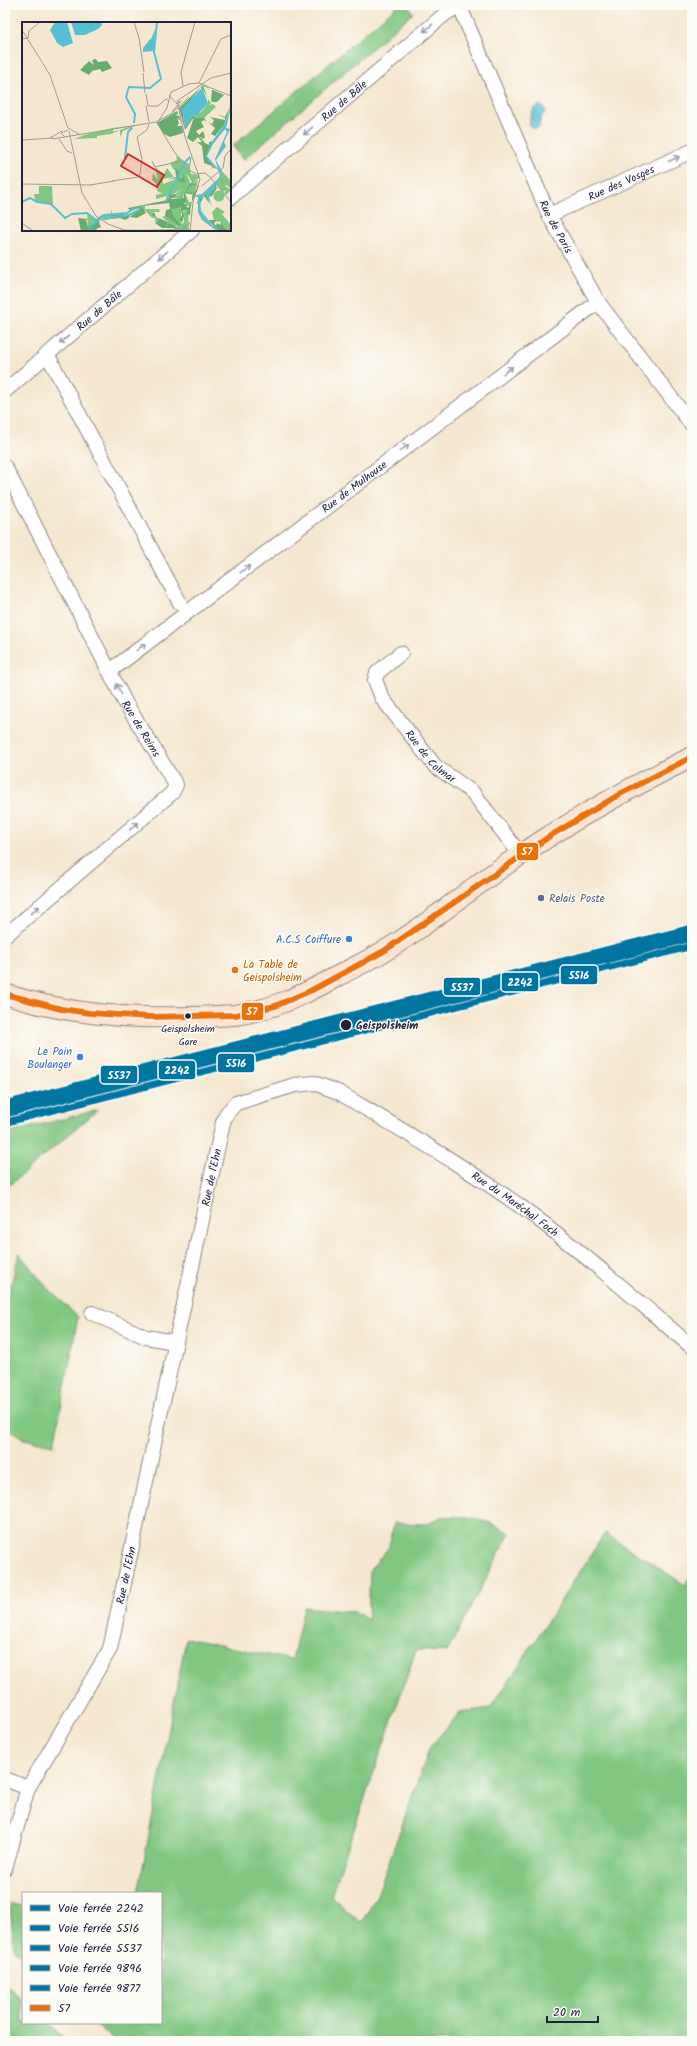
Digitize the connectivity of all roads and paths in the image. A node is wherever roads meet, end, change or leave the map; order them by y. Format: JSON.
{"nodes":[{"id":1,"x":459,"y":5,"type":"edge"},
{"id":2,"x":692,"y":150,"type":"edge"},
{"id":3,"x":231,"y":197,"type":"edge"},
{"id":4,"x":549,"y":215,"type":"junction"},
{"id":5,"x":191,"y":231,"type":"edge"},
{"id":6,"x":598,"y":302,"type":"junction"},
{"id":7,"x":47,"y":354,"type":"junction"},
{"id":8,"x":5,"y":391,"type":"edge"},
{"id":9,"x":692,"y":425,"type":"edge"},
{"id":10,"x":5,"y":467,"type":"edge"},
{"id":11,"x":180,"y":603,"type":"dead end"},
{"id":12,"x":401,"y":653,"type":"dead end"},
{"id":13,"x":110,"y":671,"type":"junction"},
{"id":14,"x":692,"y":757,"type":"edge"},
{"id":15,"x":521,"y":855,"type":"junction"},
{"id":16,"x":5,"y":936,"type":"edge"},
{"id":17,"x":5,"y":994,"type":"edge"},
{"id":18,"x":322,"y":1084,"type":"joint"},
{"id":19,"x":92,"y":1313,"type":"dead end"},
{"id":20,"x":175,"y":1342,"type":"junction"},
{"id":21,"x":692,"y":1347,"type":"edge"},
{"id":22,"x":5,"y":1779,"type":"edge"},
{"id":23,"x":28,"y":1788,"type":"junction"},
{"id":24,"x":5,"y":1868,"type":"edge"}],
"edges":[{"from":1,"to":3,"type":"street","name":"Rue de Bâle","one_way":true},
{"from":1,"to":4,"type":"street","name":"Rue de Paris"},
{"from":4,"to":2,"type":"street","name":"Rue des Vosges","one_way":true},
{"from":4,"to":6,"type":"street","name":"Rue de Paris"},
{"from":5,"to":7,"type":"street","name":"Rue de Bâle","one_way":true},
{"from":6,"to":9,"type":"street","name":"Rue de Paris"},
{"from":13,"to":6,"type":"street","name":"Rue de Mulhouse","one_way":true},
{"from":7,"to":8,"type":"street","name":"Rue de Bâle"},
{"from":7,"to":11,"type":"street"},
{"from":10,"to":13,"type":"street","name":"Rue de Reims"},
{"from":12,"to":15,"type":"street","name":"Rue de Colmar"},
{"from":16,"to":13,"type":"street","name":"Rue de Reims","one_way":true},
{"from":14,"to":15,"type":"main road"},
{"from":15,"to":17,"type":"main road"},
{"from":18,"to":20,"type":"street","name":"Rue de l'Ehn"},
{"from":18,"to":21,"type":"street","name":"Rue du Maréchal Foch"},
{"from":19,"to":20,"type":"street"},
{"from":20,"to":23,"type":"street","name":"Rue de l'Ehn"},
{"from":22,"to":23,"type":"street"},
{"from":23,"to":24,"type":"street","name":"Rue de l'Ehn"}]}
